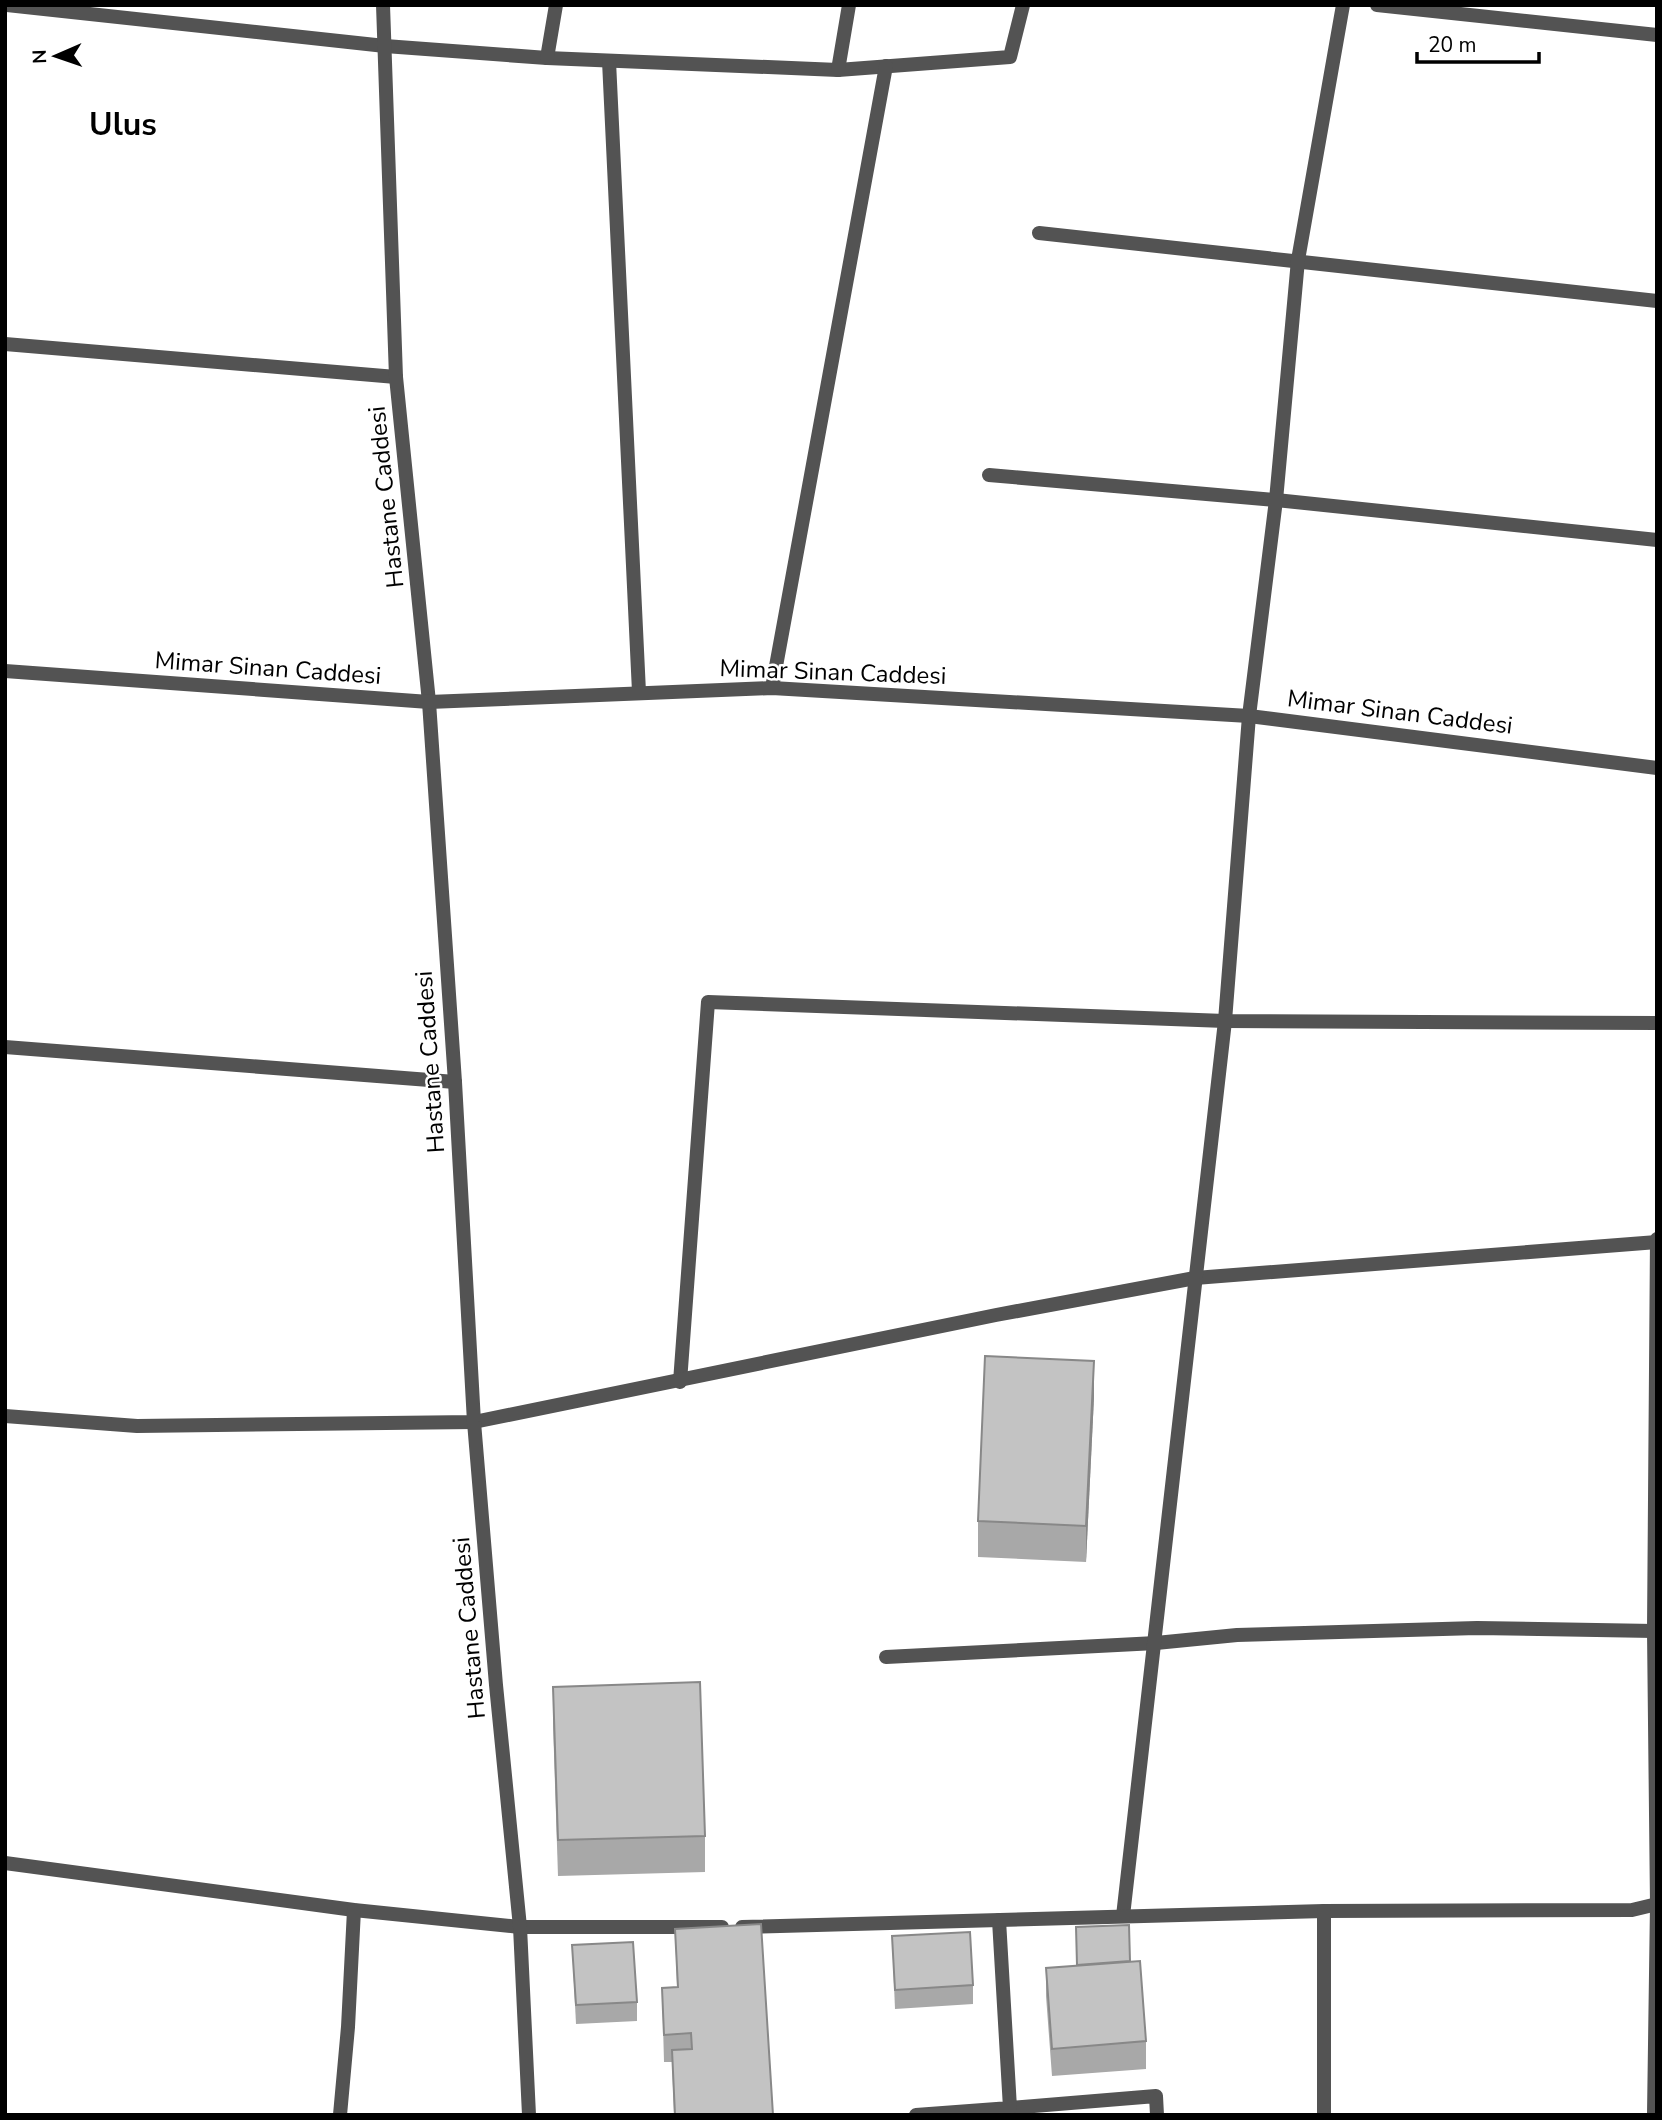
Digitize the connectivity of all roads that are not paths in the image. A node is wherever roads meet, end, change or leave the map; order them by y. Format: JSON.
{"nodes":[{"id":1,"x":7,"y":5,"type":"edge"},
{"id":2,"x":383,"y":5,"type":"edge"},
{"id":3,"x":556,"y":5,"type":"edge"},
{"id":4,"x":849,"y":5,"type":"edge"},
{"id":5,"x":1023,"y":5,"type":"edge"},
{"id":6,"x":1343,"y":5,"type":"edge"},
{"id":7,"x":1377,"y":5,"type":"edge"},
{"id":8,"x":1657,"y":35,"type":"edge"},
{"id":9,"x":385,"y":46,"type":"junction"},
{"id":10,"x":547,"y":58,"type":"junction"},
{"id":11,"x":609,"y":61,"type":"junction"},
{"id":12,"x":886,"y":66,"type":"junction"},
{"id":13,"x":838,"y":70,"type":"junction"},
{"id":14,"x":1039,"y":233,"type":"dead end"},
{"id":15,"x":1298,"y":260,"type":"junction"},
{"id":16,"x":1657,"y":301,"type":"edge"},
{"id":17,"x":5,"y":344,"type":"edge"},
{"id":18,"x":396,"y":377,"type":"junction"},
{"id":19,"x":989,"y":475,"type":"dead end"},
{"id":20,"x":1276,"y":500,"type":"junction"},
{"id":21,"x":1657,"y":540,"type":"edge"},
{"id":22,"x":5,"y":671,"type":"edge"},
{"id":23,"x":772,"y":688,"type":"junction"},
{"id":24,"x":639,"y":692,"type":"junction"},
{"id":25,"x":429,"y":702,"type":"junction"},
{"id":26,"x":1249,"y":716,"type":"junction"},
{"id":27,"x":1657,"y":768,"type":"edge"},
{"id":28,"x":1225,"y":1021,"type":"junction"},
{"id":29,"x":1657,"y":1023,"type":"edge"},
{"id":30,"x":5,"y":1047,"type":"edge"},
{"id":31,"x":455,"y":1082,"type":"junction"},
{"id":32,"x":1657,"y":1241,"type":"edge"},
{"id":33,"x":1195,"y":1278,"type":"junction"},
{"id":34,"x":680,"y":1381,"type":"junction"},
{"id":35,"x":5,"y":1416,"type":"edge"},
{"id":36,"x":474,"y":1422,"type":"junction"},
{"id":37,"x":1654,"y":1631,"type":"junction"},
{"id":38,"x":1156,"y":1643,"type":"junction"},
{"id":39,"x":886,"y":1657,"type":"dead end"},
{"id":40,"x":5,"y":1863,"type":"edge"},
{"id":41,"x":1657,"y":1904,"type":"edge"},
{"id":42,"x":354,"y":1910,"type":"junction"},
{"id":43,"x":1324,"y":1911,"type":"junction"},
{"id":44,"x":1123,"y":1916,"type":"junction"},
{"id":45,"x":999,"y":1920,"type":"junction"},
{"id":46,"x":520,"y":1927,"type":"junction"},
{"id":47,"x":1010,"y":2108,"type":"junction"},
{"id":48,"x":340,"y":2115,"type":"edge"},
{"id":49,"x":530,"y":2115,"type":"edge"},
{"id":50,"x":916,"y":2115,"type":"edge"},
{"id":51,"x":1157,"y":2115,"type":"edge"},
{"id":52,"x":1324,"y":2115,"type":"edge"},
{"id":53,"x":1654,"y":2115,"type":"edge"}],
"edges":[{"from":1,"to":9,"type":"street"},
{"from":2,"to":9,"type":"street","name":"Hastane Caddesi"},
{"from":3,"to":10,"type":"street"},
{"from":4,"to":13,"type":"street"},
{"from":5,"to":12,"type":"street"},
{"from":6,"to":15,"type":"street"},
{"from":7,"to":8,"type":"street"},
{"from":9,"to":10,"type":"street"},
{"from":9,"to":18,"type":"street","name":"Hastane Caddesi"},
{"from":10,"to":11,"type":"street"},
{"from":11,"to":13,"type":"street"},
{"from":11,"to":24,"type":"street"},
{"from":12,"to":13,"type":"street"},
{"from":12,"to":23,"type":"street"},
{"from":14,"to":15,"type":"street"},
{"from":15,"to":16,"type":"street"},
{"from":15,"to":20,"type":"street"},
{"from":17,"to":18,"type":"street"},
{"from":18,"to":25,"type":"street","name":"Hastane Caddesi"},
{"from":19,"to":20,"type":"street"},
{"from":20,"to":21,"type":"street"},
{"from":20,"to":26,"type":"street"},
{"from":22,"to":25,"type":"street","name":"Mimar Sinan Caddesi"},
{"from":23,"to":24,"type":"street","name":"Mimar Sinan Caddesi"},
{"from":23,"to":26,"type":"street","name":"Mimar Sinan Caddesi"},
{"from":24,"to":25,"type":"street","name":"Mimar Sinan Caddesi"},
{"from":25,"to":31,"type":"street","name":"Hastane Caddesi"},
{"from":26,"to":27,"type":"street","name":"Mimar Sinan Caddesi"},
{"from":26,"to":28,"type":"street"},
{"from":28,"to":29,"type":"street"},
{"from":28,"to":33,"type":"street"},
{"from":28,"to":34,"type":"street"},
{"from":30,"to":31,"type":"street"},
{"from":31,"to":36,"type":"street","name":"Hastane Caddesi"},
{"from":32,"to":33,"type":"street"},
{"from":32,"to":37,"type":"street"},
{"from":33,"to":34,"type":"street"},
{"from":33,"to":38,"type":"street"},
{"from":34,"to":36,"type":"street"},
{"from":35,"to":36,"type":"street"},
{"from":36,"to":46,"type":"street","name":"Hastane Caddesi"},
{"from":37,"to":38,"type":"street"},
{"from":37,"to":41,"type":"street"},
{"from":38,"to":39,"type":"street"},
{"from":38,"to":44,"type":"street"},
{"from":40,"to":42,"type":"street"},
{"from":41,"to":43,"type":"street"},
{"from":41,"to":53,"type":"street"},
{"from":42,"to":46,"type":"street"},
{"from":42,"to":48,"type":"street"},
{"from":43,"to":44,"type":"street"},
{"from":43,"to":52,"type":"street"},
{"from":44,"to":45,"type":"street"},
{"from":45,"to":46,"type":"street"},
{"from":45,"to":47,"type":"street"},
{"from":46,"to":49,"type":"street","name":"Hastane Caddesi"},
{"from":47,"to":50,"type":"street"},
{"from":47,"to":51,"type":"street"}]}
